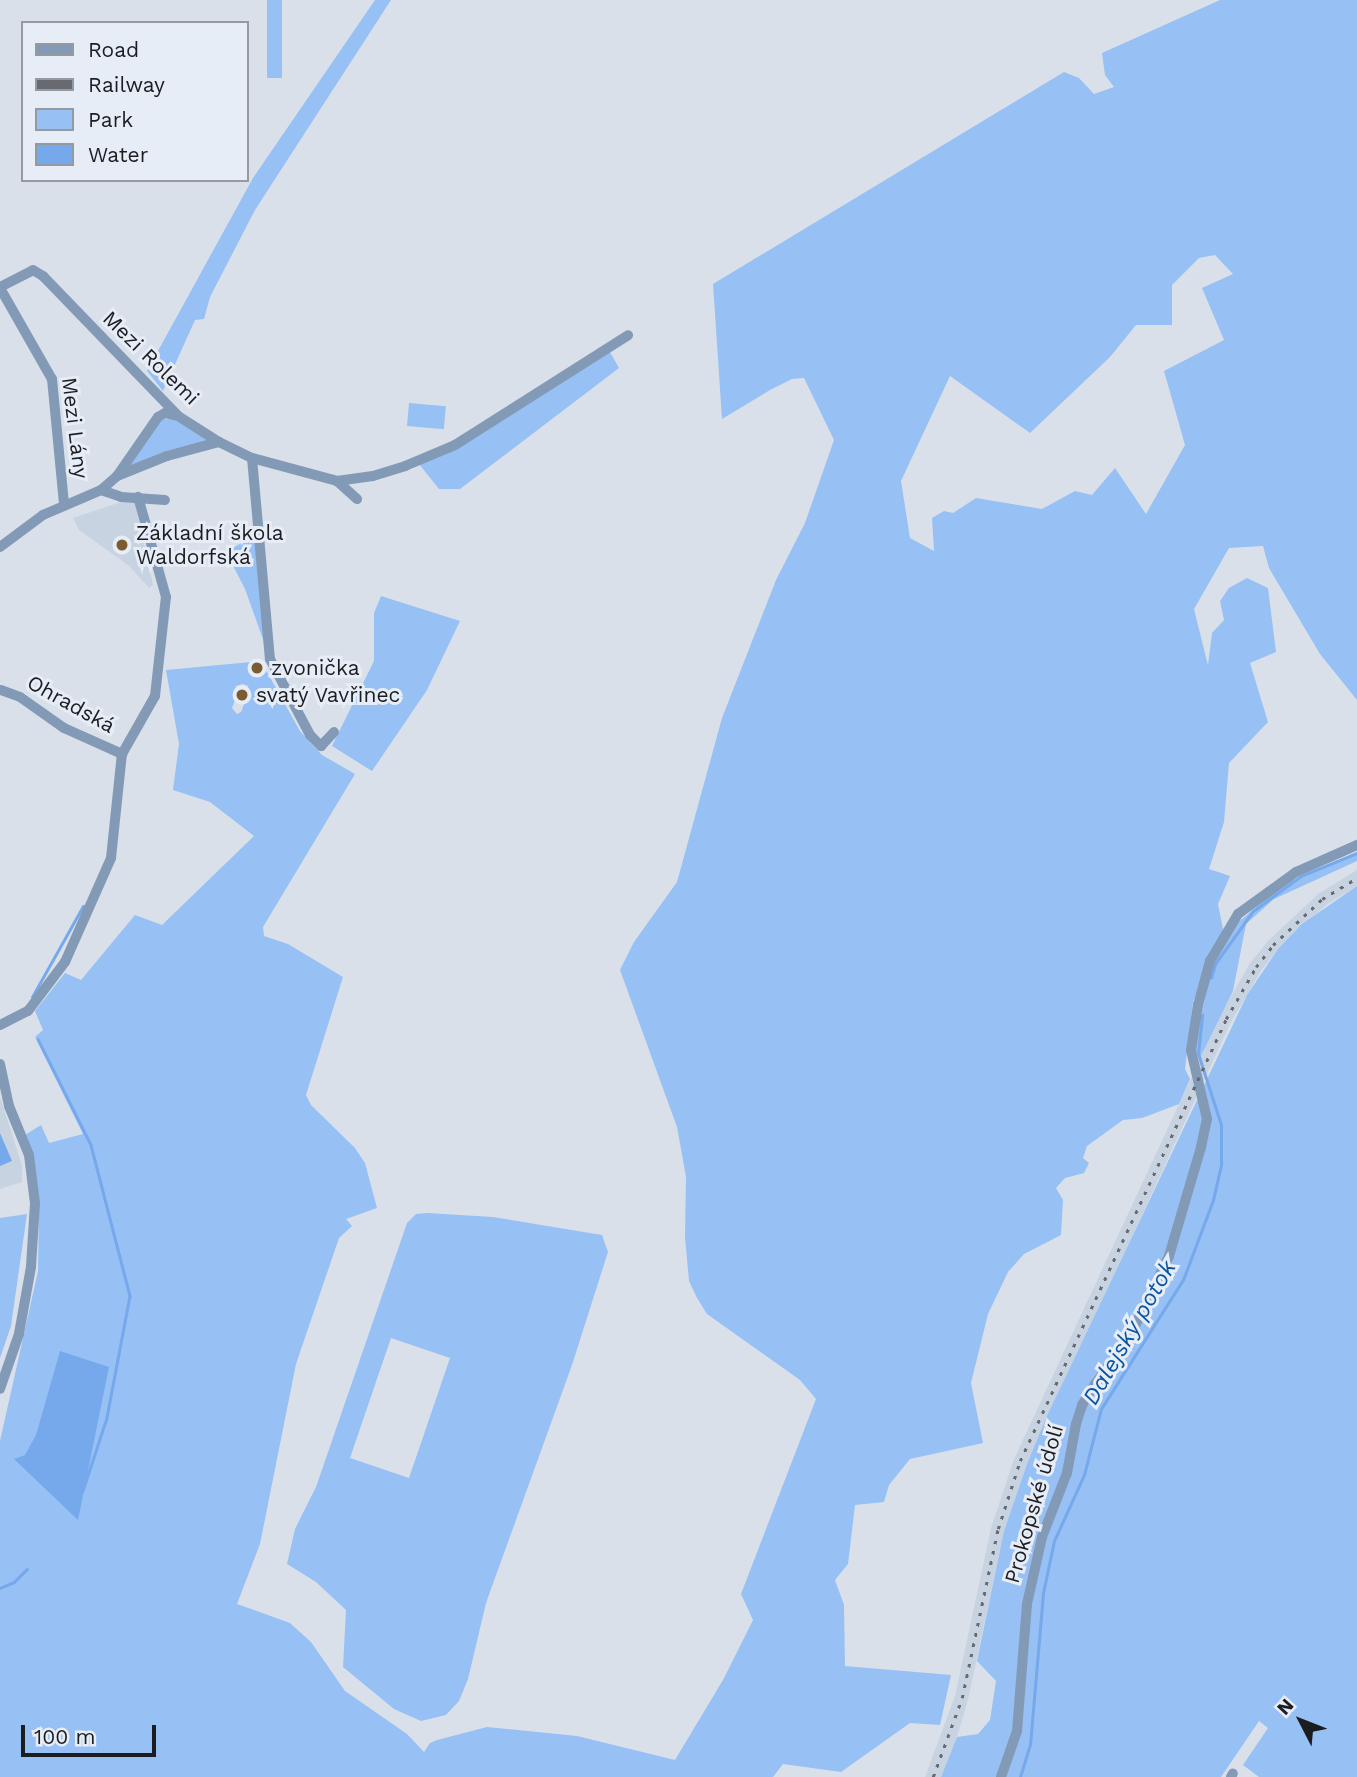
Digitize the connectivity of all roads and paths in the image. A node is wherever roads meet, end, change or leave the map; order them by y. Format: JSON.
{"nodes":[{"id":1,"x":0,"y":287,"type":"edge"},
{"id":2,"x":628,"y":335,"type":"dead end"},
{"id":3,"x":178,"y":416,"type":"junction"},
{"id":4,"x":219,"y":442,"type":"junction"},
{"id":5,"x":251,"y":458,"type":"junction"},
{"id":6,"x":117,"y":476,"type":"junction"},
{"id":7,"x":337,"y":481,"type":"junction"},
{"id":8,"x":101,"y":490,"type":"junction"},
{"id":9,"x":138,"y":497,"type":"junction"},
{"id":10,"x":357,"y":499,"type":"dead end"},
{"id":11,"x":165,"y":500,"type":"dead end"},
{"id":12,"x":64,"y":503,"type":"junction"},
{"id":13,"x":0,"y":547,"type":"edge"},
{"id":14,"x":0,"y":690,"type":"edge"},
{"id":15,"x":334,"y":732,"type":"dead end"},
{"id":16,"x":122,"y":754,"type":"junction"},
{"id":17,"x":1357,"y":845,"type":"edge"},
{"id":18,"x":0,"y":1025,"type":"edge"},
{"id":19,"x":0,"y":1064,"type":"edge"},
{"id":20,"x":0,"y":1389,"type":"edge"},
{"id":21,"x":1001,"y":1777,"type":"edge"}],
"edges":[{"from":1,"to":3,"type":"street","name":"Mezi Rolemi"},
{"from":1,"to":12,"type":"street","name":"Mezi Lány"},
{"from":2,"to":7,"type":"street","name":"Mezi Rolemi"},
{"from":3,"to":4,"type":"street","name":"Mezi Rolemi"},
{"from":3,"to":6,"type":"street"},
{"from":4,"to":5,"type":"street","name":"Mezi Rolemi"},
{"from":4,"to":6,"type":"street"},
{"from":5,"to":7,"type":"street","name":"Mezi Rolemi"},
{"from":5,"to":15,"type":"street"},
{"from":6,"to":8,"type":"street"},
{"from":7,"to":10,"type":"street"},
{"from":8,"to":9,"type":"street"},
{"from":8,"to":12,"type":"street"},
{"from":9,"to":11,"type":"street"},
{"from":9,"to":16,"type":"street"},
{"from":12,"to":13,"type":"street"},
{"from":14,"to":16,"type":"street","name":"Ohradská"},
{"from":16,"to":18,"type":"street"},
{"from":17,"to":21,"type":"street","name":"Prokopské údolí"},
{"from":19,"to":20,"type":"street"}]}
